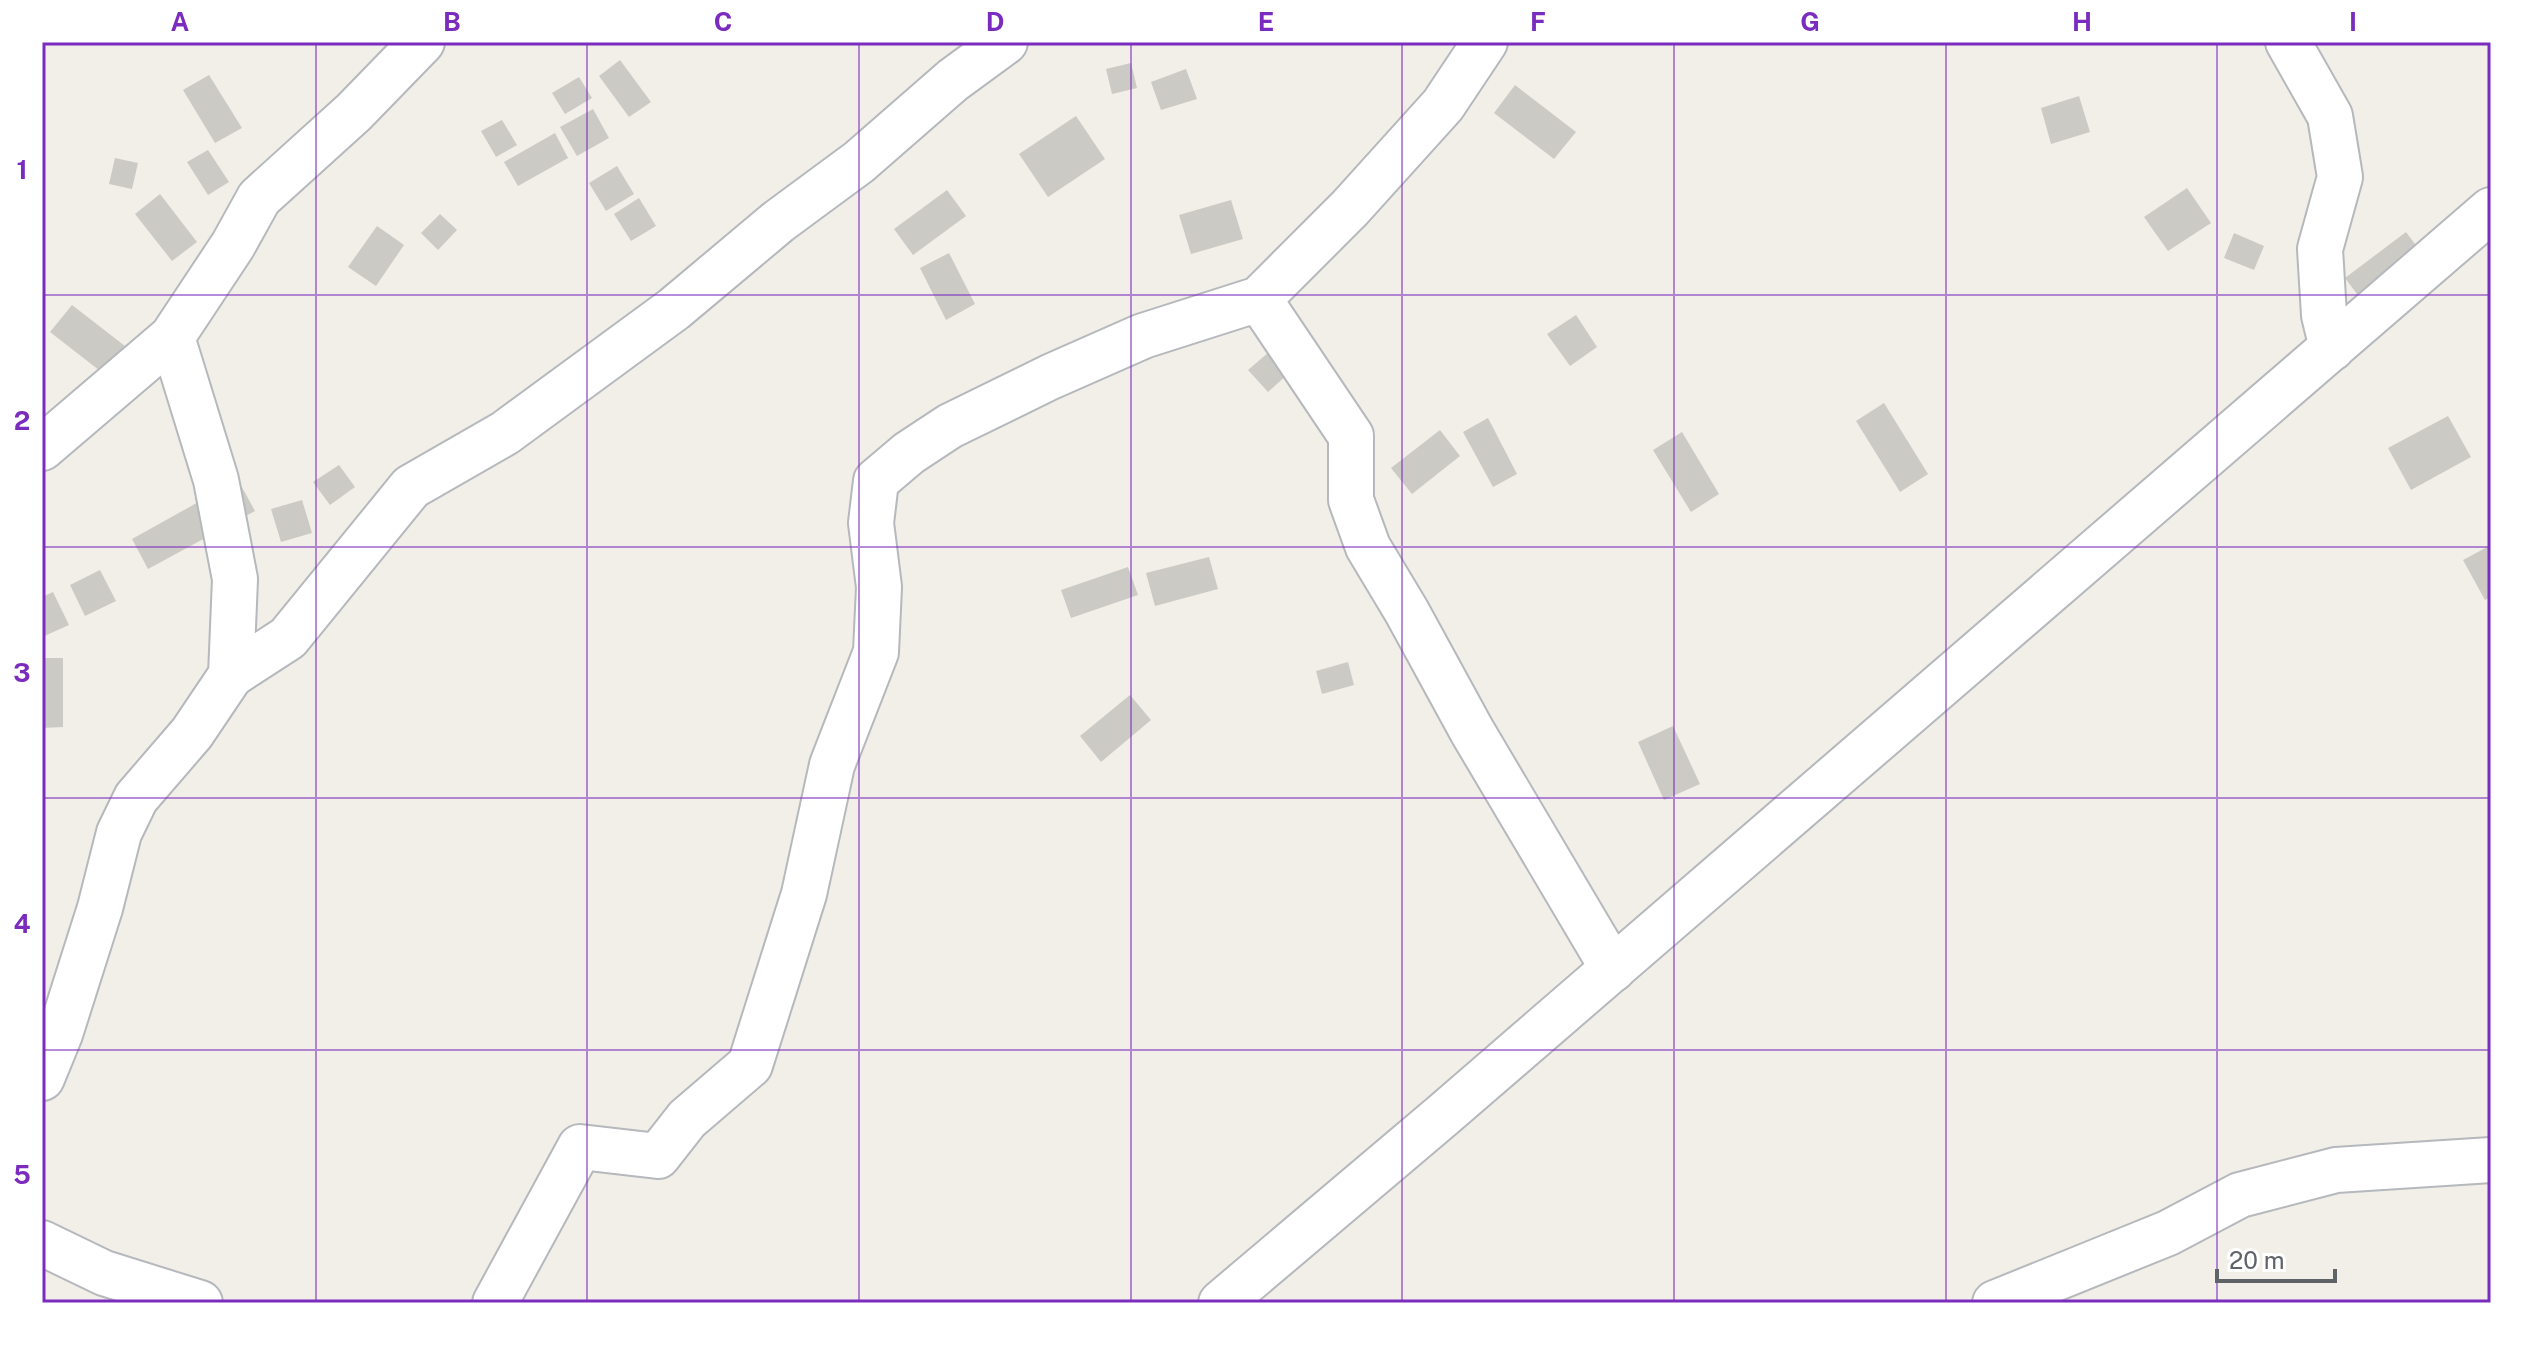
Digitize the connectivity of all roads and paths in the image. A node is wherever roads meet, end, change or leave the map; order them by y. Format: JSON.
{"nodes":[{"id":1,"x":422,"y":42,"type":"edge"},
{"id":2,"x":1005,"y":42,"type":"edge"},
{"id":3,"x":1485,"y":42,"type":"edge"},
{"id":4,"x":2288,"y":42,"type":"edge"},
{"id":5,"x":2310,"y":42,"type":"edge"},
{"id":6,"x":2330,"y":116,"type":"junction"},
{"id":7,"x":2491,"y":210,"type":"edge"},
{"id":8,"x":1259,"y":299,"type":"junction"},
{"id":9,"x":172,"y":337,"type":"junction"},
{"id":10,"x":2332,"y":348,"type":"junction"},
{"id":11,"x":42,"y":448,"type":"edge"},
{"id":12,"x":231,"y":675,"type":"junction"},
{"id":13,"x":1613,"y":969,"type":"junction"},
{"id":14,"x":42,"y":1078,"type":"edge"},
{"id":15,"x":2491,"y":1160,"type":"edge"},
{"id":16,"x":42,"y":1243,"type":"edge"},
{"id":17,"x":200,"y":1303,"type":"edge"},
{"id":18,"x":495,"y":1303,"type":"edge"},
{"id":19,"x":1221,"y":1303,"type":"edge"},
{"id":20,"x":1995,"y":1303,"type":"edge"}],
"edges":[{"from":1,"to":9,"type":"street"},
{"from":2,"to":12,"type":"street"},
{"from":3,"to":8,"type":"street"},
{"from":4,"to":6,"type":"street"},
{"from":5,"to":6,"type":"street"},
{"from":6,"to":10,"type":"street"},
{"from":7,"to":10,"type":"street"},
{"from":8,"to":13,"type":"street"},
{"from":8,"to":18,"type":"street"},
{"from":9,"to":11,"type":"street"},
{"from":9,"to":12,"type":"street"},
{"from":10,"to":13,"type":"street"},
{"from":12,"to":14,"type":"street"},
{"from":13,"to":19,"type":"street"},
{"from":15,"to":20,"type":"street"},
{"from":16,"to":17,"type":"street"}]}
